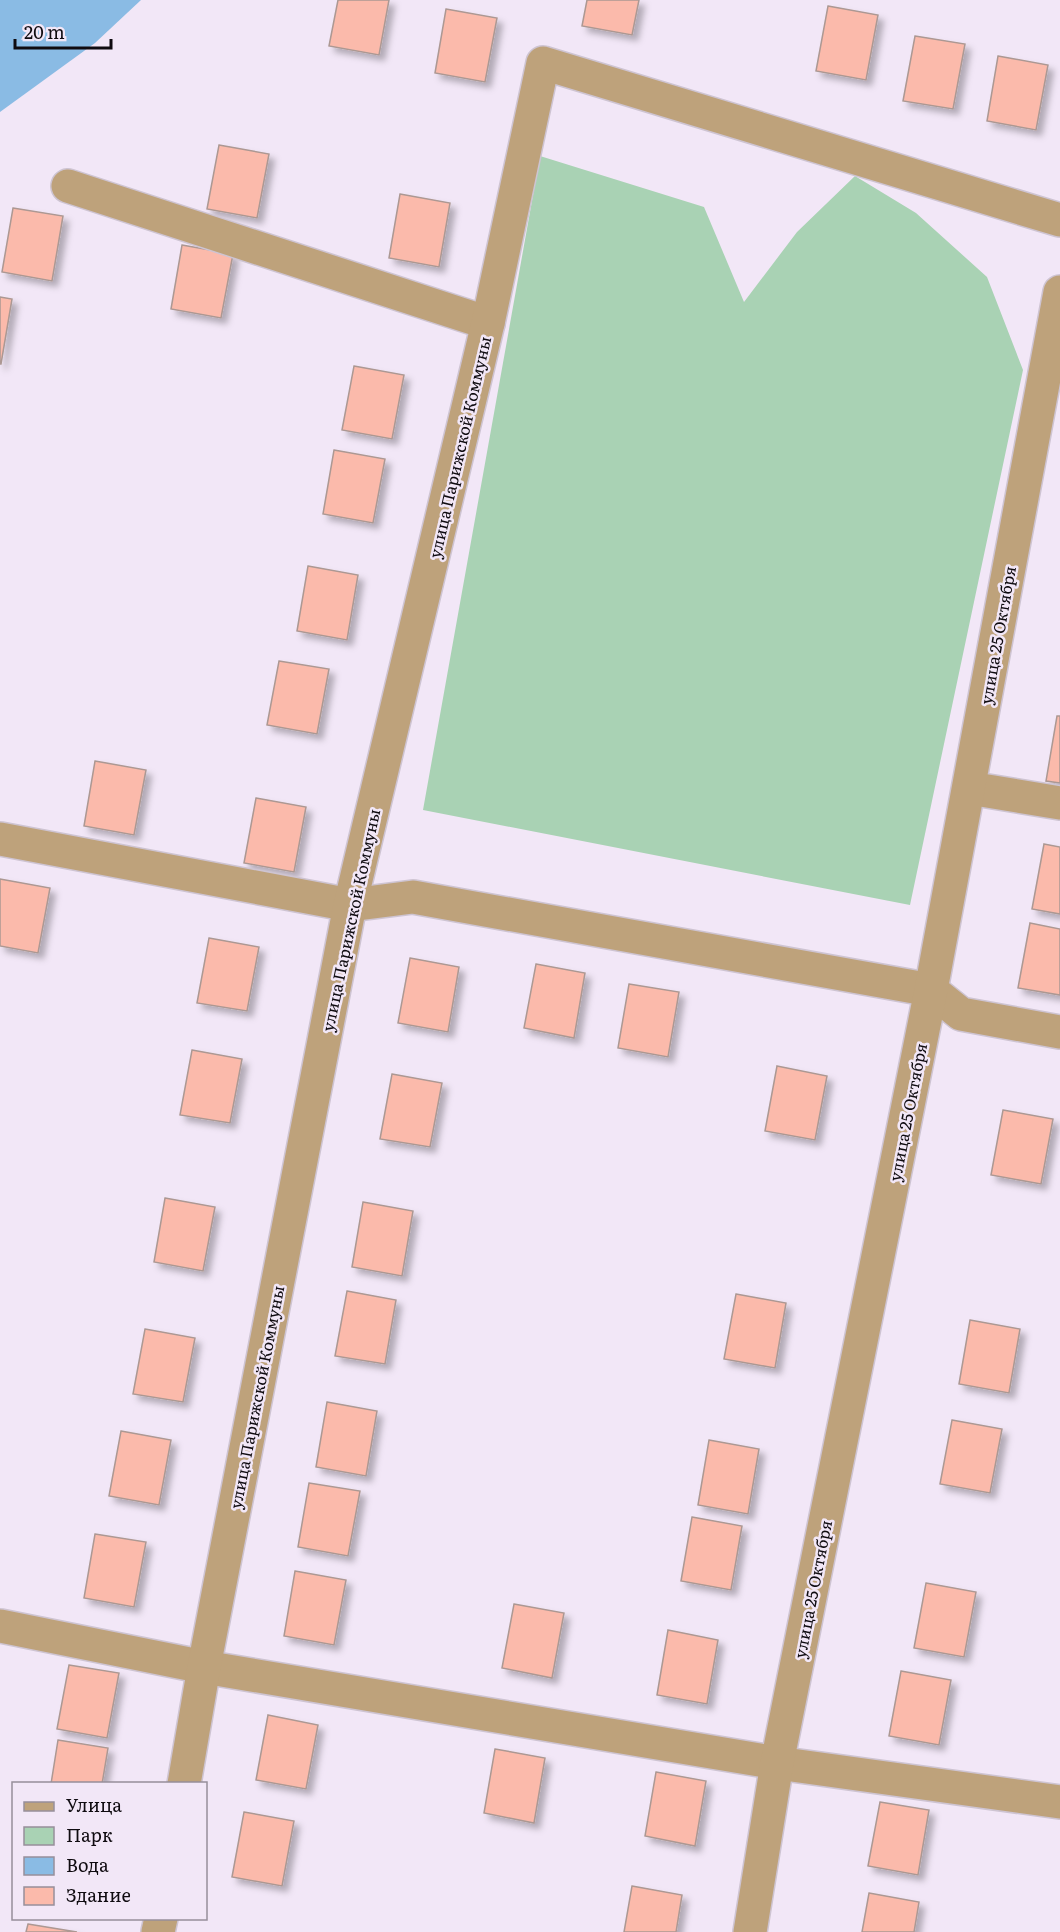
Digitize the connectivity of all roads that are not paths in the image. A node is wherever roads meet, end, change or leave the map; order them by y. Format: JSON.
{"nodes":[{"id":1,"x":68,"y":186,"type":"dead end"},
{"id":2,"x":1060,"y":220,"type":"edge"},
{"id":3,"x":1060,"y":292,"type":"edge"},
{"id":4,"x":488,"y":323,"type":"junction"},
{"id":5,"x":969,"y":788,"type":"junction"},
{"id":6,"x":1060,"y":802,"type":"edge"},
{"id":7,"x":0,"y":839,"type":"edge"},
{"id":8,"x":350,"y":905,"type":"junction"},
{"id":9,"x":932,"y":990,"type":"junction"},
{"id":10,"x":1060,"y":1032,"type":"edge"},
{"id":11,"x":0,"y":1626,"type":"edge"},
{"id":12,"x":204,"y":1667,"type":"junction"},
{"id":13,"x":777,"y":1763,"type":"junction"},
{"id":14,"x":184,"y":1782,"type":"edge"},
{"id":15,"x":1060,"y":1802,"type":"edge"},
{"id":16,"x":750,"y":1932,"type":"edge"}],
"edges":[{"from":1,"to":4,"type":"street"},
{"from":2,"to":4,"type":"street","name":"улица Парижской Коммуны"},
{"from":3,"to":5,"type":"street","name":"улица 25 Октября"},
{"from":4,"to":8,"type":"street","name":"улица Парижской Коммуны"},
{"from":5,"to":6,"type":"street"},
{"from":5,"to":9,"type":"street","name":"улица 25 Октября"},
{"from":7,"to":8,"type":"street"},
{"from":8,"to":9,"type":"street"},
{"from":8,"to":12,"type":"street","name":"улица Парижской Коммуны"},
{"from":9,"to":10,"type":"street"},
{"from":9,"to":13,"type":"street","name":"улица 25 Октября"},
{"from":11,"to":12,"type":"street"},
{"from":12,"to":13,"type":"street"},
{"from":12,"to":14,"type":"street","name":"улица Парижской Коммуны"},
{"from":13,"to":15,"type":"street"},
{"from":13,"to":16,"type":"street","name":"улица 25 Октября"}]}
